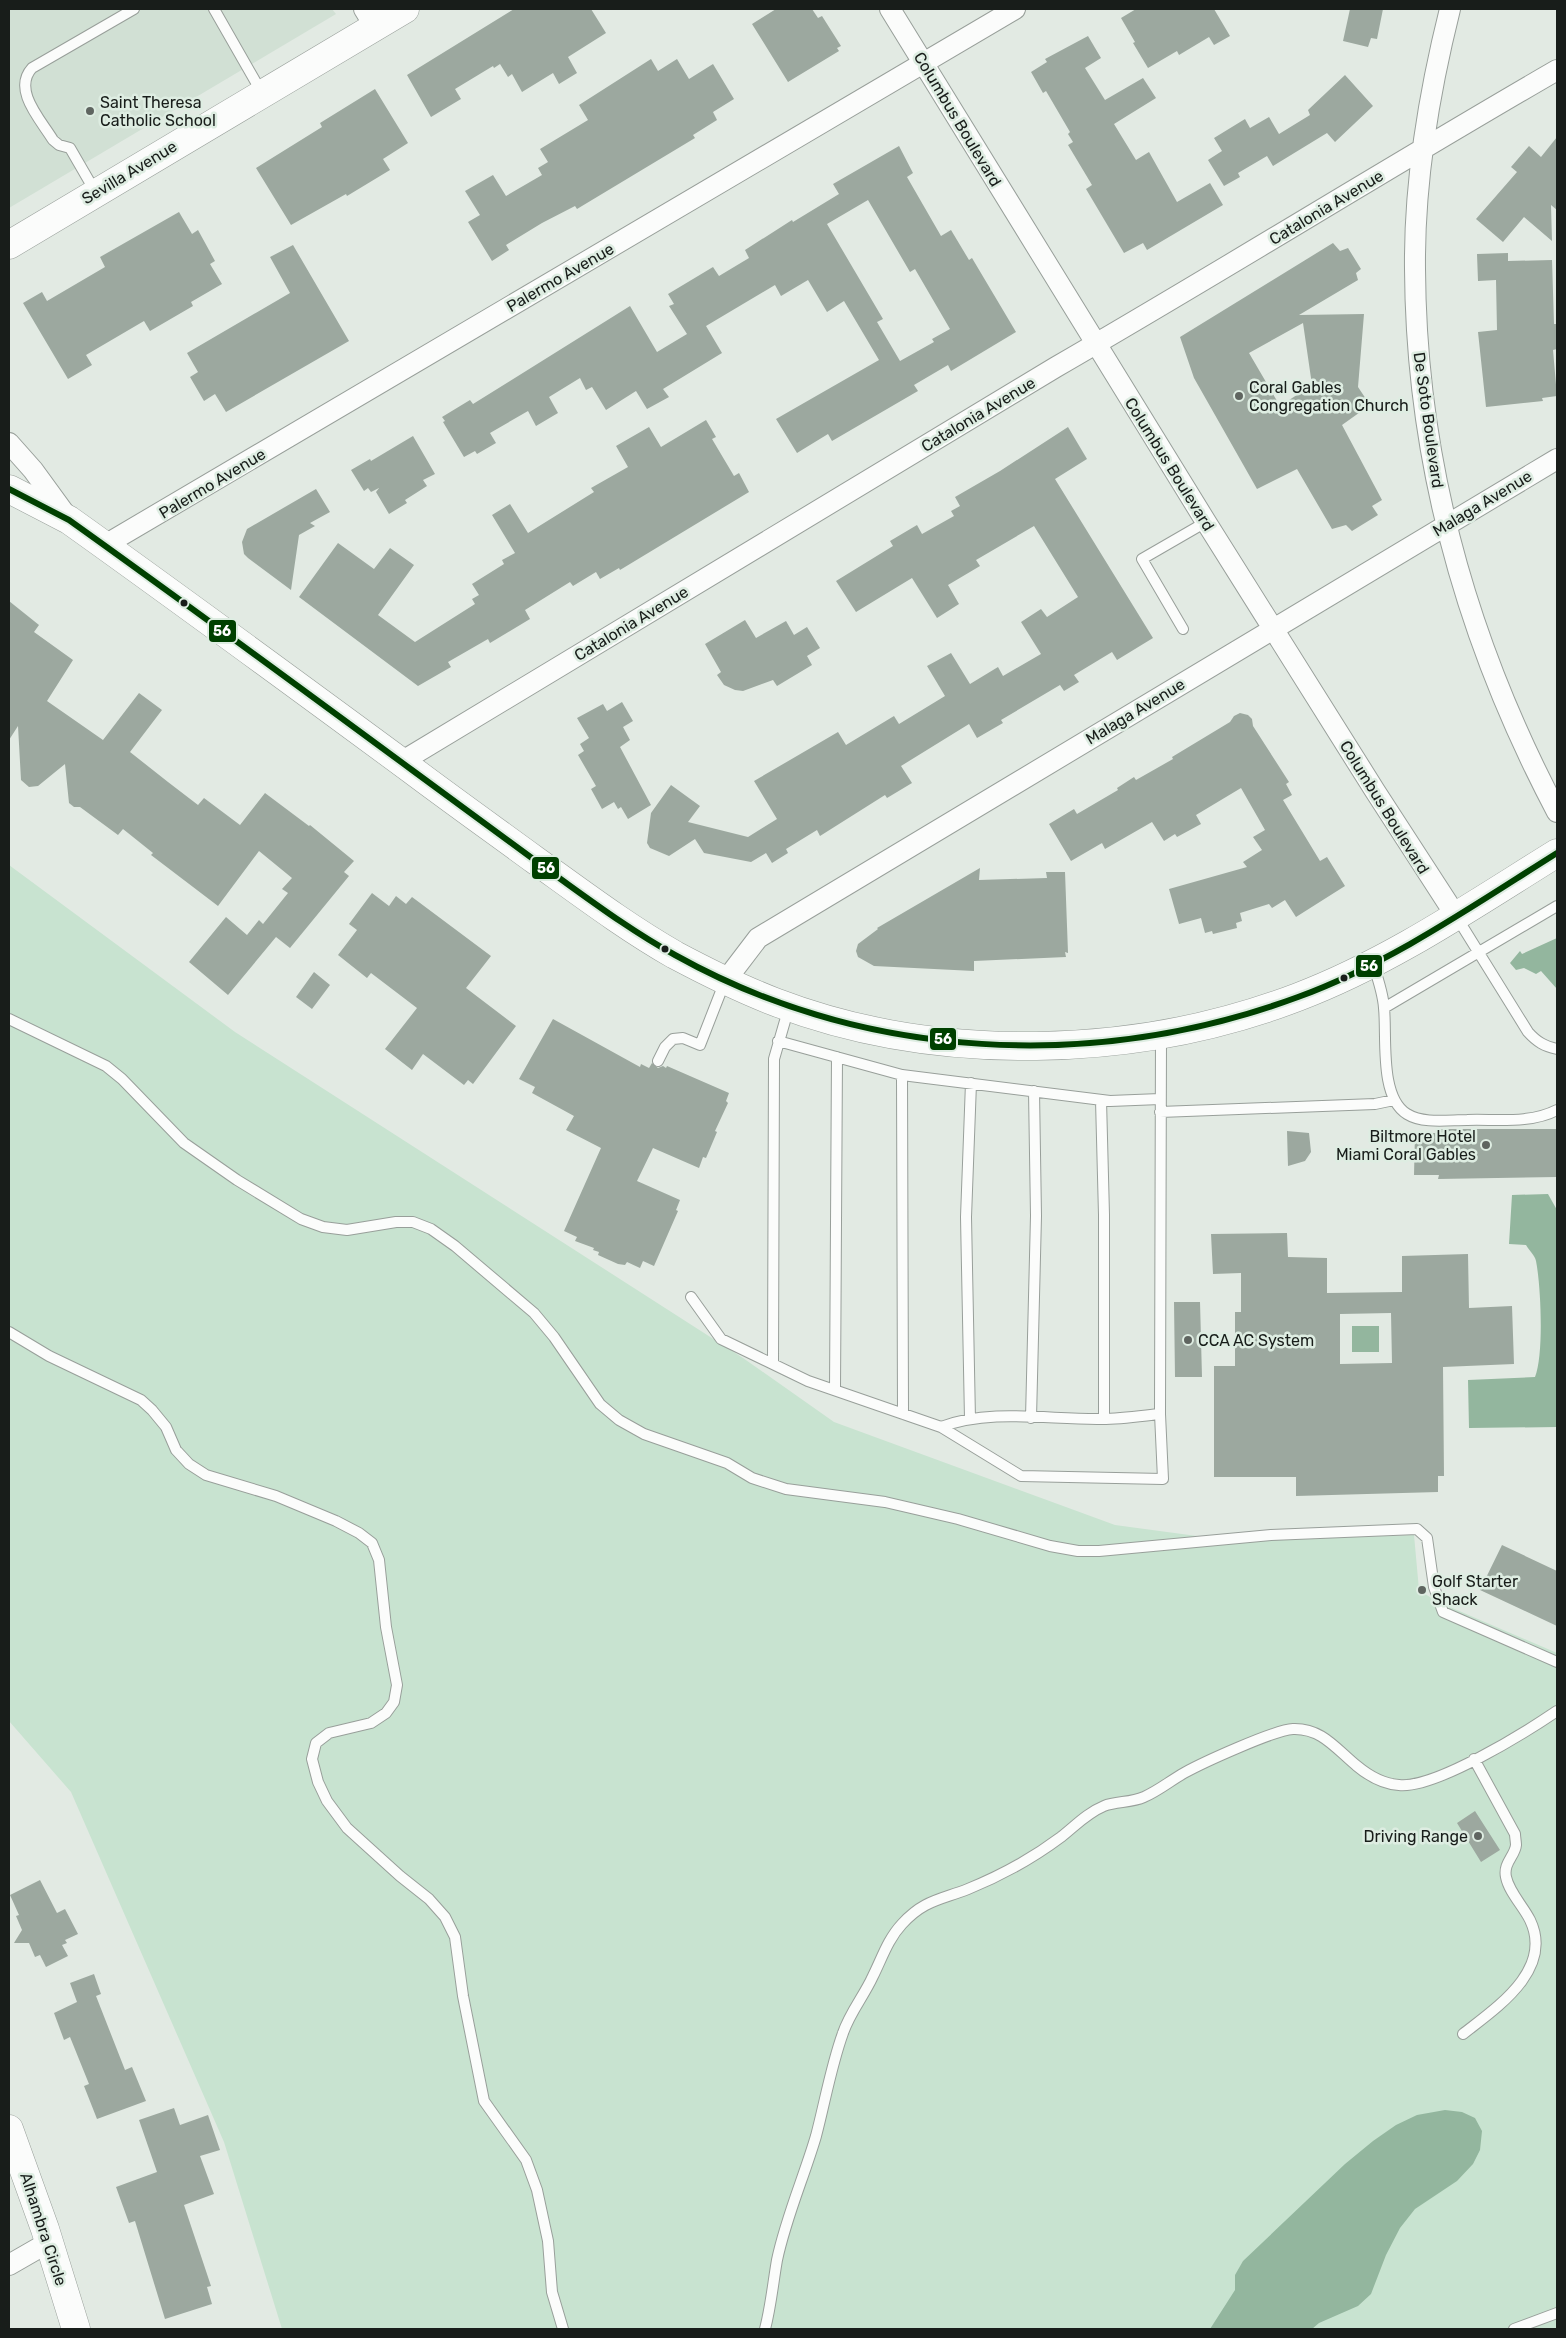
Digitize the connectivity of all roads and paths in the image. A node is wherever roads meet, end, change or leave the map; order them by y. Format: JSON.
{"nodes":[{"id":1,"x":134,"y":9,"type":"edge"},
{"id":2,"x":214,"y":9,"type":"edge"},
{"id":3,"x":405,"y":9,"type":"edge"},
{"id":4,"x":890,"y":9,"type":"edge"},
{"id":5,"x":1016,"y":9,"type":"edge"},
{"id":6,"x":1450,"y":9,"type":"edge"},
{"id":7,"x":370,"y":18,"type":"edge"},
{"id":8,"x":924,"y":64,"type":"junction"},
{"id":9,"x":1557,"y":70,"type":"edge"},
{"id":10,"x":263,"y":93,"type":"junction"},
{"id":11,"x":1424,"y":147,"type":"junction"},
{"id":12,"x":96,"y":192,"type":"junction"},
{"id":13,"x":9,"y":245,"type":"edge"},
{"id":14,"x":1096,"y":344,"type":"junction"},
{"id":15,"x":9,"y":443,"type":"edge"},
{"id":16,"x":1557,"y":458,"type":"edge"},
{"id":17,"x":9,"y":489,"type":"edge"},
{"id":18,"x":69,"y":520,"type":"junction"},
{"id":19,"x":1206,"y":522,"type":"junction"},
{"id":20,"x":1446,"y":525,"type":"junction"},
{"id":21,"x":105,"y":545,"type":"junction"},
{"id":22,"x":1273,"y":628,"type":"junction"},
{"id":23,"x":1183,"y":629,"type":"dead end"},
{"id":24,"x":401,"y":762,"type":"junction"},
{"id":25,"x":1557,"y":812,"type":"edge"},
{"id":26,"x":1557,"y":853,"type":"edge"},
{"id":27,"x":1557,"y":906,"type":"edge"},
{"id":28,"x":1456,"y":916,"type":"junction"},
{"id":29,"x":1479,"y":952,"type":"junction"},
{"id":30,"x":1372,"y":963,"type":"junction"},
{"id":31,"x":726,"y":980,"type":"junction"},
{"id":32,"x":789,"y":1007,"type":"junction"},
{"id":33,"x":1384,"y":1008,"type":"junction"},
{"id":34,"x":9,"y":1019,"type":"edge"},
{"id":35,"x":1161,"y":1034,"type":"junction"},
{"id":36,"x":778,"y":1041,"type":"junction"},
{"id":37,"x":1557,"y":1049,"type":"edge"},
{"id":38,"x":837,"y":1057,"type":"junction"},
{"id":39,"x":658,"y":1061,"type":"dead end"},
{"id":40,"x":902,"y":1075,"type":"junction"},
{"id":41,"x":971,"y":1083,"type":"junction"},
{"id":42,"x":1034,"y":1091,"type":"junction"},
{"id":43,"x":1160,"y":1099,"type":"junction"},
{"id":44,"x":1101,"y":1100,"type":"junction"},
{"id":45,"x":1394,"y":1100,"type":"junction"},
{"id":46,"x":1557,"y":1110,"type":"edge"},
{"id":47,"x":1160,"y":1112,"type":"junction"},
{"id":48,"x":691,"y":1297,"type":"dead end"},
{"id":49,"x":9,"y":1332,"type":"edge"},
{"id":50,"x":773,"y":1364,"type":"junction"},
{"id":51,"x":835,"y":1390,"type":"junction"},
{"id":52,"x":903,"y":1414,"type":"junction"},
{"id":53,"x":1160,"y":1414,"type":"junction"},
{"id":54,"x":1031,"y":1418,"type":"junction"},
{"id":55,"x":970,"y":1419,"type":"junction"},
{"id":56,"x":1104,"y":1419,"type":"junction"},
{"id":57,"x":941,"y":1427,"type":"junction"},
{"id":58,"x":1557,"y":1662,"type":"edge"},
{"id":59,"x":1557,"y":1711,"type":"edge"},
{"id":60,"x":1474,"y":1759,"type":"junction"},
{"id":61,"x":1463,"y":2034,"type":"dead end"},
{"id":62,"x":9,"y":2129,"type":"edge"},
{"id":63,"x":49,"y":2242,"type":"junction"},
{"id":64,"x":9,"y":2265,"type":"edge"},
{"id":65,"x":1557,"y":2313,"type":"edge"},
{"id":66,"x":76,"y":2329,"type":"edge"},
{"id":67,"x":563,"y":2329,"type":"edge"},
{"id":68,"x":765,"y":2329,"type":"edge"},
{"id":69,"x":1514,"y":2329,"type":"edge"}],
"edges":[{"from":1,"to":12,"type":"lane"},
{"from":2,"to":10,"type":"lane"},
{"from":3,"to":7,"type":"street","name":"Sevilla Avenue"},
{"from":4,"to":8,"type":"street","name":"Columbus Boulevard"},
{"from":5,"to":8,"type":"street","name":"Palermo Avenue"},
{"from":6,"to":11,"type":"street","name":"De Soto Boulevard"},
{"from":7,"to":10,"type":"street","name":"Sevilla Avenue"},
{"from":8,"to":14,"type":"street","name":"Columbus Boulevard"},
{"from":8,"to":21,"type":"street","name":"Palermo Avenue"},
{"from":9,"to":11,"type":"street","name":"Catalonia Avenue"},
{"from":10,"to":12,"type":"street","name":"Sevilla Avenue"},
{"from":11,"to":14,"type":"street","name":"Catalonia Avenue"},
{"from":11,"to":20,"type":"street","name":"De Soto Boulevard"},
{"from":12,"to":13,"type":"street","name":"Sevilla Avenue"},
{"from":14,"to":19,"type":"street","name":"Columbus Boulevard"},
{"from":14,"to":24,"type":"street","name":"Catalonia Avenue"},
{"from":15,"to":18,"type":"street"},
{"from":16,"to":20,"type":"street","name":"Malaga Avenue"},
{"from":17,"to":18,"type":"street"},
{"from":18,"to":21,"type":"street"},
{"from":19,"to":22,"type":"street","name":"Columbus Boulevard"},
{"from":19,"to":23,"type":"lane"},
{"from":20,"to":22,"type":"street","name":"Malaga Avenue"},
{"from":20,"to":25,"type":"street","name":"De Soto Boulevard"},
{"from":21,"to":24,"type":"street"},
{"from":22,"to":28,"type":"street","name":"Columbus Boulevard"},
{"from":22,"to":31,"type":"street","name":"Malaga Avenue"},
{"from":24,"to":31,"type":"street"},
{"from":26,"to":28,"type":"street"},
{"from":27,"to":29,"type":"lane"},
{"from":28,"to":29,"type":"lane"},
{"from":28,"to":30,"type":"street"},
{"from":29,"to":33,"type":"lane"},
{"from":29,"to":37,"type":"lane"},
{"from":30,"to":33,"type":"lane"},
{"from":30,"to":35,"type":"street"},
{"from":31,"to":32,"type":"street"},
{"from":31,"to":39,"type":"lane"},
{"from":32,"to":35,"type":"street"},
{"from":32,"to":36,"type":"lane"},
{"from":33,"to":45,"type":"lane"},
{"from":34,"to":58,"type":"lane"},
{"from":35,"to":43,"type":"lane"},
{"from":36,"to":38,"type":"lane"},
{"from":36,"to":50,"type":"lane"},
{"from":38,"to":40,"type":"lane"},
{"from":38,"to":51,"type":"lane"},
{"from":40,"to":41,"type":"lane"},
{"from":40,"to":52,"type":"lane"},
{"from":41,"to":42,"type":"lane"},
{"from":41,"to":55,"type":"lane"},
{"from":42,"to":44,"type":"lane"},
{"from":42,"to":54,"type":"lane"},
{"from":43,"to":44,"type":"lane"},
{"from":43,"to":47,"type":"lane"},
{"from":44,"to":56,"type":"lane"},
{"from":45,"to":46,"type":"lane"},
{"from":45,"to":47,"type":"lane"},
{"from":47,"to":53,"type":"lane"},
{"from":48,"to":50,"type":"lane"},
{"from":49,"to":67,"type":"lane"},
{"from":50,"to":51,"type":"lane"},
{"from":51,"to":52,"type":"lane"},
{"from":52,"to":57,"type":"lane"},
{"from":53,"to":56,"type":"lane"},
{"from":53,"to":57,"type":"lane"},
{"from":54,"to":55,"type":"lane"},
{"from":54,"to":56,"type":"lane"},
{"from":55,"to":57,"type":"lane"},
{"from":59,"to":60,"type":"lane"},
{"from":60,"to":61,"type":"lane"},
{"from":60,"to":68,"type":"lane"},
{"from":62,"to":63,"type":"street","name":"Alhambra Circle"},
{"from":63,"to":64,"type":"street"},
{"from":63,"to":66,"type":"street","name":"Alhambra Circle"},
{"from":65,"to":69,"type":"lane"}]}
